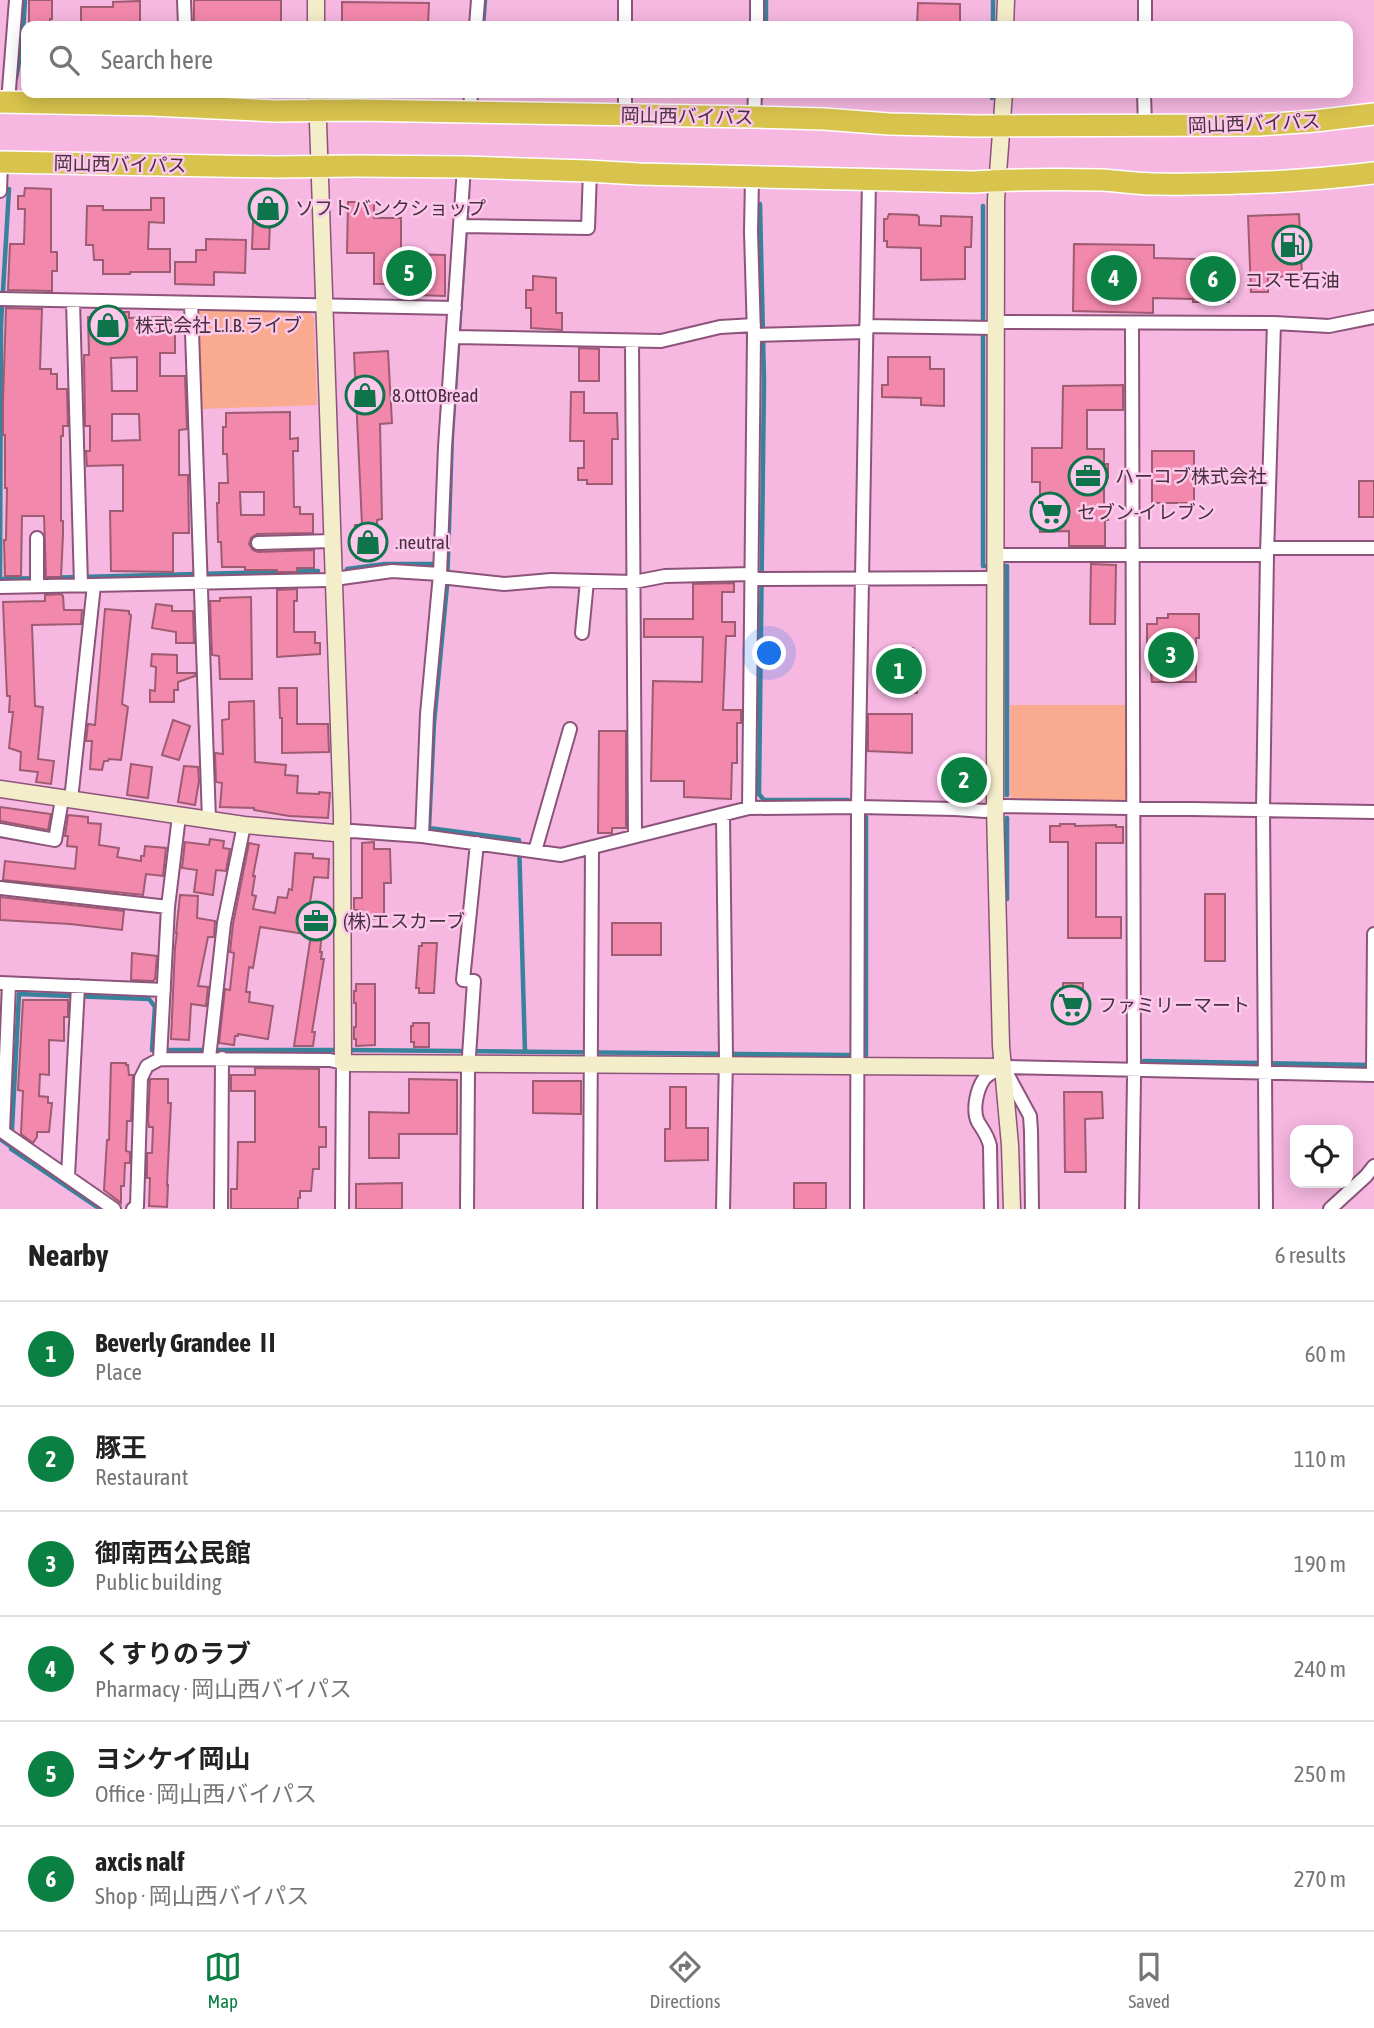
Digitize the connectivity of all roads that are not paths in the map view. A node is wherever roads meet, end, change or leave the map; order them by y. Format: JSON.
{"nodes":[{"id":1,"x":16,"y":0,"type":"edge"},
{"id":2,"x":184,"y":0,"type":"edge"},
{"id":3,"x":316,"y":0,"type":"edge"},
{"id":4,"x":478,"y":0,"type":"edge"},
{"id":5,"x":625,"y":0,"type":"edge"},
{"id":6,"x":757,"y":0,"type":"edge"},
{"id":7,"x":1006,"y":0,"type":"edge"},
{"id":8,"x":1145,"y":0,"type":"edge"},
{"id":9,"x":185,"y":21,"type":"edge"},
{"id":10,"x":316,"y":21,"type":"edge"},
{"id":11,"x":476,"y":21,"type":"edge"},
{"id":12,"x":625,"y":21,"type":"edge"},
{"id":13,"x":757,"y":21,"type":"edge"},
{"id":14,"x":1005,"y":21,"type":"edge"},
{"id":15,"x":1144,"y":21,"type":"edge"},
{"id":16,"x":625,"y":98,"type":"edge"},
{"id":17,"x":755,"y":98,"type":"edge"},
{"id":18,"x":1004,"y":98,"type":"edge"},
{"id":19,"x":1144,"y":98,"type":"edge"},
{"id":20,"x":186,"y":100,"type":"edge"},
{"id":21,"x":4,"y":102,"type":"edge"},
{"id":22,"x":318,"y":102,"type":"edge"},
{"id":23,"x":471,"y":102,"type":"edge"},
{"id":24,"x":1374,"y":114,"type":"edge"},
{"id":25,"x":625,"y":115,"type":"junction"},
{"id":26,"x":754,"y":117,"type":"junction"},
{"id":27,"x":1002,"y":125,"type":"junction"},
{"id":28,"x":1144,"y":126,"type":"junction"},
{"id":29,"x":0,"y":162,"type":"edge"},
{"id":30,"x":320,"y":166,"type":"junction"},
{"id":31,"x":464,"y":167,"type":"junction"},
{"id":32,"x":590,"y":171,"type":"junction"},
{"id":33,"x":1374,"y":173,"type":"edge"},
{"id":34,"x":752,"y":177,"type":"junction"},
{"id":35,"x":869,"y":180,"type":"junction"},
{"id":36,"x":998,"y":180,"type":"junction"},
{"id":37,"x":0,"y":191,"type":"edge"},
{"id":38,"x":466,"y":226,"type":"junction"},
{"id":39,"x":2,"y":299,"type":"edge"},
{"id":40,"x":73,"y":301,"type":"junction"},
{"id":41,"x":191,"y":303,"type":"junction"},
{"id":42,"x":324,"y":305,"type":"junction"},
{"id":43,"x":455,"y":308,"type":"junction"},
{"id":44,"x":1374,"y":317,"type":"edge"},
{"id":45,"x":1274,"y":323,"type":"junction"},
{"id":46,"x":1132,"y":324,"type":"junction"},
{"id":47,"x":989,"y":327,"type":"junction"},
{"id":48,"x":866,"y":329,"type":"junction"},
{"id":49,"x":759,"y":333,"type":"junction"},
{"id":50,"x":457,"y":337,"type":"junction"},
{"id":51,"x":632,"y":341,"type":"junction"},
{"id":52,"x":37,"y":538,"type":"dead end"},
{"id":53,"x":333,"y":541,"type":"junction"},
{"id":54,"x":258,"y":543,"type":"dead end"},
{"id":55,"x":1374,"y":548,"type":"edge"},
{"id":56,"x":1267,"y":551,"type":"junction"},
{"id":57,"x":996,"y":555,"type":"junction"},
{"id":58,"x":1134,"y":555,"type":"junction"},
{"id":59,"x":442,"y":573,"type":"junction"},
{"id":60,"x":201,"y":577,"type":"junction"},
{"id":61,"x":756,"y":578,"type":"junction"},
{"id":62,"x":996,"y":578,"type":"junction"},
{"id":63,"x":335,"y":579,"type":"junction"},
{"id":64,"x":861,"y":579,"type":"junction"},
{"id":65,"x":37,"y":581,"type":"junction"},
{"id":66,"x":84,"y":581,"type":"junction"},
{"id":67,"x":587,"y":581,"type":"junction"},
{"id":68,"x":634,"y":582,"type":"junction"},
{"id":69,"x":0,"y":587,"type":"edge"},
{"id":70,"x":582,"y":633,"type":"dead end"},
{"id":71,"x":569,"y":729,"type":"dead end"},
{"id":72,"x":0,"y":789,"type":"edge"},
{"id":73,"x":66,"y":799,"type":"junction"},
{"id":74,"x":858,"y":807,"type":"junction"},
{"id":75,"x":749,"y":808,"type":"junction"},
{"id":76,"x":995,"y":808,"type":"junction"},
{"id":77,"x":1133,"y":809,"type":"junction"},
{"id":78,"x":1263,"y":809,"type":"junction"},
{"id":79,"x":1374,"y":812,"type":"edge"},
{"id":80,"x":179,"y":816,"type":"junction"},
{"id":81,"x":723,"y":816,"type":"junction"},
{"id":82,"x":209,"y":820,"type":"junction"},
{"id":83,"x":244,"y":825,"type":"junction"},
{"id":84,"x":0,"y":830,"type":"edge"},
{"id":85,"x":342,"y":832,"type":"junction"},
{"id":86,"x":422,"y":836,"type":"junction"},
{"id":87,"x":635,"y":836,"type":"junction"},
{"id":88,"x":477,"y":843,"type":"junction"},
{"id":89,"x":592,"y":848,"type":"junction"},
{"id":90,"x":525,"y":850,"type":"junction"},
{"id":91,"x":0,"y":888,"type":"edge"},
{"id":92,"x":167,"y":907,"type":"junction"},
{"id":93,"x":1374,"y":934,"type":"edge"},
{"id":94,"x":4,"y":984,"type":"edge"},
{"id":95,"x":164,"y":990,"type":"junction"},
{"id":96,"x":78,"y":993,"type":"junction"},
{"id":97,"x":160,"y":1052,"type":"junction"},
{"id":98,"x":213,"y":1053,"type":"junction"},
{"id":99,"x":343,"y":1054,"type":"junction"},
{"id":100,"x":468,"y":1056,"type":"junction"},
{"id":101,"x":591,"y":1056,"type":"junction"},
{"id":102,"x":725,"y":1058,"type":"junction"},
{"id":103,"x":858,"y":1067,"type":"junction"},
{"id":104,"x":1003,"y":1067,"type":"junction"},
{"id":105,"x":1265,"y":1067,"type":"junction"},
{"id":106,"x":1134,"y":1070,"type":"junction"},
{"id":107,"x":1373,"y":1070,"type":"edge"},
{"id":108,"x":7,"y":1134,"type":"edge"},
{"id":109,"x":1374,"y":1166,"type":"edge"},
{"id":110,"x":68,"y":1176,"type":"junction"},
{"id":111,"x":114,"y":1209,"type":"edge"},
{"id":112,"x":133,"y":1209,"type":"edge"},
{"id":113,"x":221,"y":1209,"type":"edge"},
{"id":114,"x":342,"y":1209,"type":"edge"},
{"id":115,"x":467,"y":1209,"type":"edge"},
{"id":116,"x":590,"y":1209,"type":"edge"},
{"id":117,"x":723,"y":1209,"type":"edge"},
{"id":118,"x":858,"y":1209,"type":"edge"},
{"id":119,"x":991,"y":1209,"type":"edge"},
{"id":120,"x":1012,"y":1209,"type":"edge"},
{"id":121,"x":1032,"y":1209,"type":"edge"},
{"id":122,"x":1132,"y":1209,"type":"edge"},
{"id":123,"x":1266,"y":1209,"type":"edge"},
{"id":124,"x":1330,"y":1209,"type":"edge"}],
"edges":[{"from":1,"to":21,"type":"street"},
{"from":2,"to":9,"type":"street"},
{"from":3,"to":10,"type":"street"},
{"from":4,"to":11,"type":"street"},
{"from":5,"to":12,"type":"street"},
{"from":6,"to":13,"type":"street"},
{"from":7,"to":14,"type":"street"},
{"from":8,"to":15,"type":"street"},
{"from":16,"to":25,"type":"street"},
{"from":17,"to":26,"type":"street"},
{"from":18,"to":27,"type":"street"},
{"from":19,"to":28,"type":"street"},
{"from":20,"to":21,"type":"highway","name":"岡山西バイパス"},
{"from":20,"to":22,"type":"highway","name":"岡山西バイパス"},
{"from":22,"to":23,"type":"highway","name":"岡山西バイパス"},
{"from":22,"to":30,"type":"street"},
{"from":23,"to":25,"type":"highway","name":"岡山西バイパス"},
{"from":24,"to":28,"type":"highway","name":"岡山西バイパス"},
{"from":25,"to":26,"type":"highway","name":"岡山西バイパス"},
{"from":26,"to":27,"type":"highway","name":"岡山西バイパス"},
{"from":27,"to":28,"type":"highway","name":"岡山西バイパス"},
{"from":27,"to":36,"type":"street"},
{"from":29,"to":30,"type":"highway","name":"岡山西バイパス"},
{"from":29,"to":37,"type":"street"},
{"from":30,"to":31,"type":"highway","name":"岡山西バイパス"},
{"from":30,"to":42,"type":"street"},
{"from":31,"to":32,"type":"highway","name":"岡山西バイパス"},
{"from":31,"to":38,"type":"street"},
{"from":32,"to":34,"type":"highway","name":"岡山西バイパス"},
{"from":32,"to":38,"type":"street"},
{"from":33,"to":36,"type":"highway","name":"岡山西バイパス"},
{"from":34,"to":35,"type":"highway","name":"岡山西バイパス"},
{"from":34,"to":49,"type":"street"},
{"from":35,"to":36,"type":"highway","name":"岡山西バイパス"},
{"from":35,"to":48,"type":"street"},
{"from":36,"to":47,"type":"street"},
{"from":38,"to":43,"type":"street"},
{"from":39,"to":40,"type":"street"},
{"from":40,"to":41,"type":"street"},
{"from":40,"to":66,"type":"street"},
{"from":41,"to":42,"type":"street"},
{"from":41,"to":60,"type":"street"},
{"from":42,"to":43,"type":"street"},
{"from":42,"to":53,"type":"street"},
{"from":43,"to":50,"type":"street"},
{"from":44,"to":45,"type":"street"},
{"from":45,"to":46,"type":"street"},
{"from":45,"to":56,"type":"street"},
{"from":46,"to":47,"type":"street"},
{"from":46,"to":58,"type":"street"},
{"from":47,"to":48,"type":"street"},
{"from":47,"to":57,"type":"street"},
{"from":48,"to":49,"type":"street"},
{"from":48,"to":64,"type":"street"},
{"from":49,"to":51,"type":"street"},
{"from":49,"to":61,"type":"street"},
{"from":50,"to":51,"type":"street"},
{"from":50,"to":59,"type":"street"},
{"from":51,"to":68,"type":"street"},
{"from":52,"to":65,"type":"street"},
{"from":53,"to":54,"type":"street"},
{"from":53,"to":63,"type":"street"},
{"from":55,"to":56,"type":"street"},
{"from":56,"to":58,"type":"street"},
{"from":56,"to":78,"type":"street"},
{"from":57,"to":58,"type":"street"},
{"from":57,"to":62,"type":"street"},
{"from":58,"to":77,"type":"street"},
{"from":59,"to":63,"type":"street"},
{"from":59,"to":67,"type":"street"},
{"from":59,"to":86,"type":"street"},
{"from":60,"to":63,"type":"street"},
{"from":60,"to":66,"type":"street"},
{"from":60,"to":82,"type":"street"},
{"from":61,"to":64,"type":"street"},
{"from":61,"to":68,"type":"street"},
{"from":61,"to":75,"type":"street"},
{"from":62,"to":64,"type":"street"},
{"from":62,"to":76,"type":"street"},
{"from":63,"to":85,"type":"street"},
{"from":64,"to":74,"type":"street"},
{"from":65,"to":66,"type":"street"},
{"from":65,"to":69,"type":"street"},
{"from":66,"to":73,"type":"street"},
{"from":67,"to":68,"type":"street"},
{"from":67,"to":70,"type":"street"},
{"from":68,"to":87,"type":"street"},
{"from":71,"to":90,"type":"street"},
{"from":72,"to":73,"type":"street"},
{"from":73,"to":80,"type":"street"},
{"from":73,"to":84,"type":"street"},
{"from":74,"to":75,"type":"street"},
{"from":74,"to":76,"type":"street"},
{"from":74,"to":103,"type":"street"},
{"from":75,"to":81,"type":"street"},
{"from":76,"to":77,"type":"street"},
{"from":76,"to":104,"type":"street"},
{"from":77,"to":78,"type":"street"},
{"from":77,"to":106,"type":"street"},
{"from":78,"to":79,"type":"street"},
{"from":78,"to":105,"type":"street"},
{"from":80,"to":82,"type":"street"},
{"from":80,"to":92,"type":"street"},
{"from":81,"to":87,"type":"street"},
{"from":81,"to":102,"type":"street"},
{"from":82,"to":83,"type":"street"},
{"from":83,"to":85,"type":"street"},
{"from":83,"to":98,"type":"street"},
{"from":85,"to":86,"type":"street"},
{"from":85,"to":99,"type":"street"},
{"from":86,"to":88,"type":"street"},
{"from":87,"to":89,"type":"street"},
{"from":88,"to":90,"type":"street"},
{"from":88,"to":100,"type":"street"},
{"from":89,"to":90,"type":"street"},
{"from":89,"to":101,"type":"street"},
{"from":91,"to":92,"type":"street"},
{"from":92,"to":95,"type":"street"},
{"from":93,"to":107,"type":"street"},
{"from":94,"to":96,"type":"street"},
{"from":94,"to":108,"type":"street"},
{"from":95,"to":96,"type":"street"},
{"from":95,"to":97,"type":"street"},
{"from":96,"to":110,"type":"street"},
{"from":97,"to":98,"type":"street"},
{"from":97,"to":112,"type":"street"},
{"from":98,"to":99,"type":"street"},
{"from":98,"to":113,"type":"street"},
{"from":99,"to":100,"type":"street"},
{"from":99,"to":114,"type":"street"},
{"from":100,"to":101,"type":"street"},
{"from":100,"to":115,"type":"street"},
{"from":101,"to":102,"type":"street"},
{"from":101,"to":116,"type":"street"},
{"from":102,"to":103,"type":"street"},
{"from":102,"to":117,"type":"street"},
{"from":103,"to":104,"type":"street"},
{"from":103,"to":118,"type":"street"},
{"from":104,"to":106,"type":"street"},
{"from":104,"to":119,"type":"street"},
{"from":104,"to":120,"type":"street"},
{"from":104,"to":121,"type":"street"},
{"from":105,"to":106,"type":"street"},
{"from":105,"to":107,"type":"street"},
{"from":105,"to":123,"type":"street"},
{"from":106,"to":122,"type":"street"},
{"from":108,"to":110,"type":"street"},
{"from":109,"to":124,"type":"street"},
{"from":110,"to":111,"type":"street"}]}
